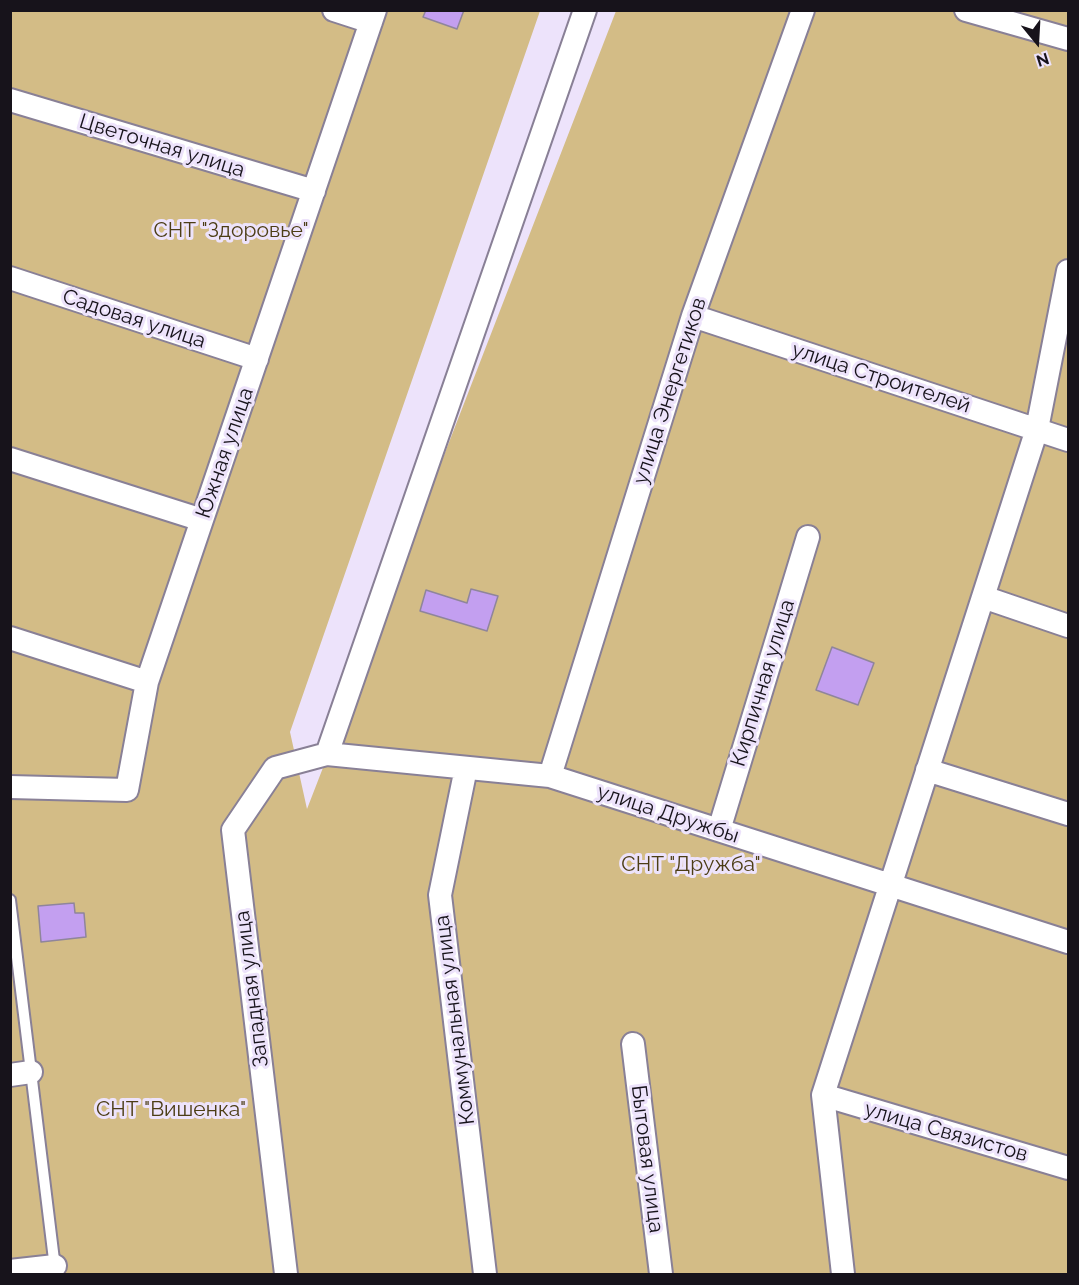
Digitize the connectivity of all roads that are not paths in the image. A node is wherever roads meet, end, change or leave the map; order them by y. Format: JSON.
{"nodes":[{"id":1,"x":334,"y":10,"type":"edge"},
{"id":2,"x":585,"y":10,"type":"edge"},
{"id":3,"x":803,"y":10,"type":"edge"},
{"id":4,"x":966,"y":10,"type":"edge"},
{"id":5,"x":373,"y":16,"type":"edge"},
{"id":6,"x":1068,"y":39,"type":"edge"},
{"id":7,"x":10,"y":100,"type":"edge"},
{"id":8,"x":314,"y":191,"type":"junction"},
{"id":9,"x":1068,"y":271,"type":"edge"},
{"id":10,"x":10,"y":278,"type":"edge"},
{"id":11,"x":693,"y":316,"type":"junction"},
{"id":12,"x":257,"y":359,"type":"junction"},
{"id":13,"x":1038,"y":429,"type":"junction"},
{"id":14,"x":1068,"y":440,"type":"edge"},
{"id":15,"x":10,"y":459,"type":"edge"},
{"id":16,"x":202,"y":520,"type":"junction"},
{"id":17,"x":808,"y":537,"type":"dead end"},
{"id":18,"x":983,"y":597,"type":"junction"},
{"id":19,"x":1068,"y":626,"type":"edge"},
{"id":20,"x":10,"y":638,"type":"edge"},
{"id":21,"x":147,"y":682,"type":"junction"},
{"id":22,"x":327,"y":754,"type":"junction"},
{"id":23,"x":466,"y":768,"type":"junction"},
{"id":24,"x":927,"y":770,"type":"junction"},
{"id":25,"x":550,"y":776,"type":"junction"},
{"id":26,"x":10,"y":787,"type":"edge"},
{"id":27,"x":1068,"y":814,"type":"edge"},
{"id":28,"x":719,"y":830,"type":"junction"},
{"id":29,"x":890,"y":884,"type":"junction"},
{"id":30,"x":10,"y":900,"type":"edge"},
{"id":31,"x":1068,"y":942,"type":"edge"},
{"id":32,"x":633,"y":1044,"type":"dead end"},
{"id":33,"x":21,"y":1074,"type":"edge"},
{"id":34,"x":822,"y":1095,"type":"junction"},
{"id":35,"x":1068,"y":1168,"type":"edge"},
{"id":36,"x":55,"y":1270,"type":"edge"},
{"id":37,"x":10,"y":1271,"type":"edge"},
{"id":38,"x":286,"y":1275,"type":"edge"},
{"id":39,"x":485,"y":1275,"type":"edge"},
{"id":40,"x":661,"y":1275,"type":"edge"},
{"id":41,"x":843,"y":1275,"type":"edge"}],
"edges":[{"from":1,"to":5,"type":"street"},
{"from":2,"to":22,"type":"street"},
{"from":3,"to":11,"type":"street","name":"улица Энергетиков"},
{"from":4,"to":6,"type":"street"},
{"from":5,"to":8,"type":"street","name":"Южная улица"},
{"from":7,"to":8,"type":"street","name":"Цветочная улица"},
{"from":8,"to":12,"type":"street","name":"Южная улица"},
{"from":9,"to":13,"type":"street"},
{"from":10,"to":12,"type":"street","name":"Садовая улица"},
{"from":11,"to":13,"type":"street","name":"улица Строителей"},
{"from":11,"to":25,"type":"street","name":"улица Энергетиков"},
{"from":12,"to":16,"type":"street","name":"Южная улица"},
{"from":13,"to":14,"type":"street","name":"улица Строителей"},
{"from":13,"to":18,"type":"street"},
{"from":15,"to":16,"type":"street"},
{"from":16,"to":21,"type":"street","name":"Южная улица"},
{"from":17,"to":28,"type":"street","name":"Кирпичная улица"},
{"from":18,"to":19,"type":"street"},
{"from":18,"to":24,"type":"street"},
{"from":20,"to":21,"type":"street"},
{"from":21,"to":26,"type":"street","name":"Южная улица"},
{"from":22,"to":23,"type":"street","name":"улица Дружбы"},
{"from":22,"to":38,"type":"street","name":"Западная улица"},
{"from":23,"to":25,"type":"street","name":"улица Дружбы"},
{"from":23,"to":39,"type":"street","name":"Коммунальная улица"},
{"from":24,"to":27,"type":"street"},
{"from":24,"to":29,"type":"street"},
{"from":25,"to":28,"type":"street","name":"улица Дружбы"},
{"from":28,"to":29,"type":"street","name":"улица Дружбы"},
{"from":29,"to":31,"type":"street","name":"улица Дружбы"},
{"from":29,"to":34,"type":"street"},
{"from":30,"to":33,"type":"lane"},
{"from":32,"to":40,"type":"street","name":"Бытовая улица"},
{"from":33,"to":36,"type":"lane"},
{"from":34,"to":35,"type":"street","name":"улица Связистов"},
{"from":34,"to":41,"type":"street"},
{"from":36,"to":37,"type":"street"}]}
